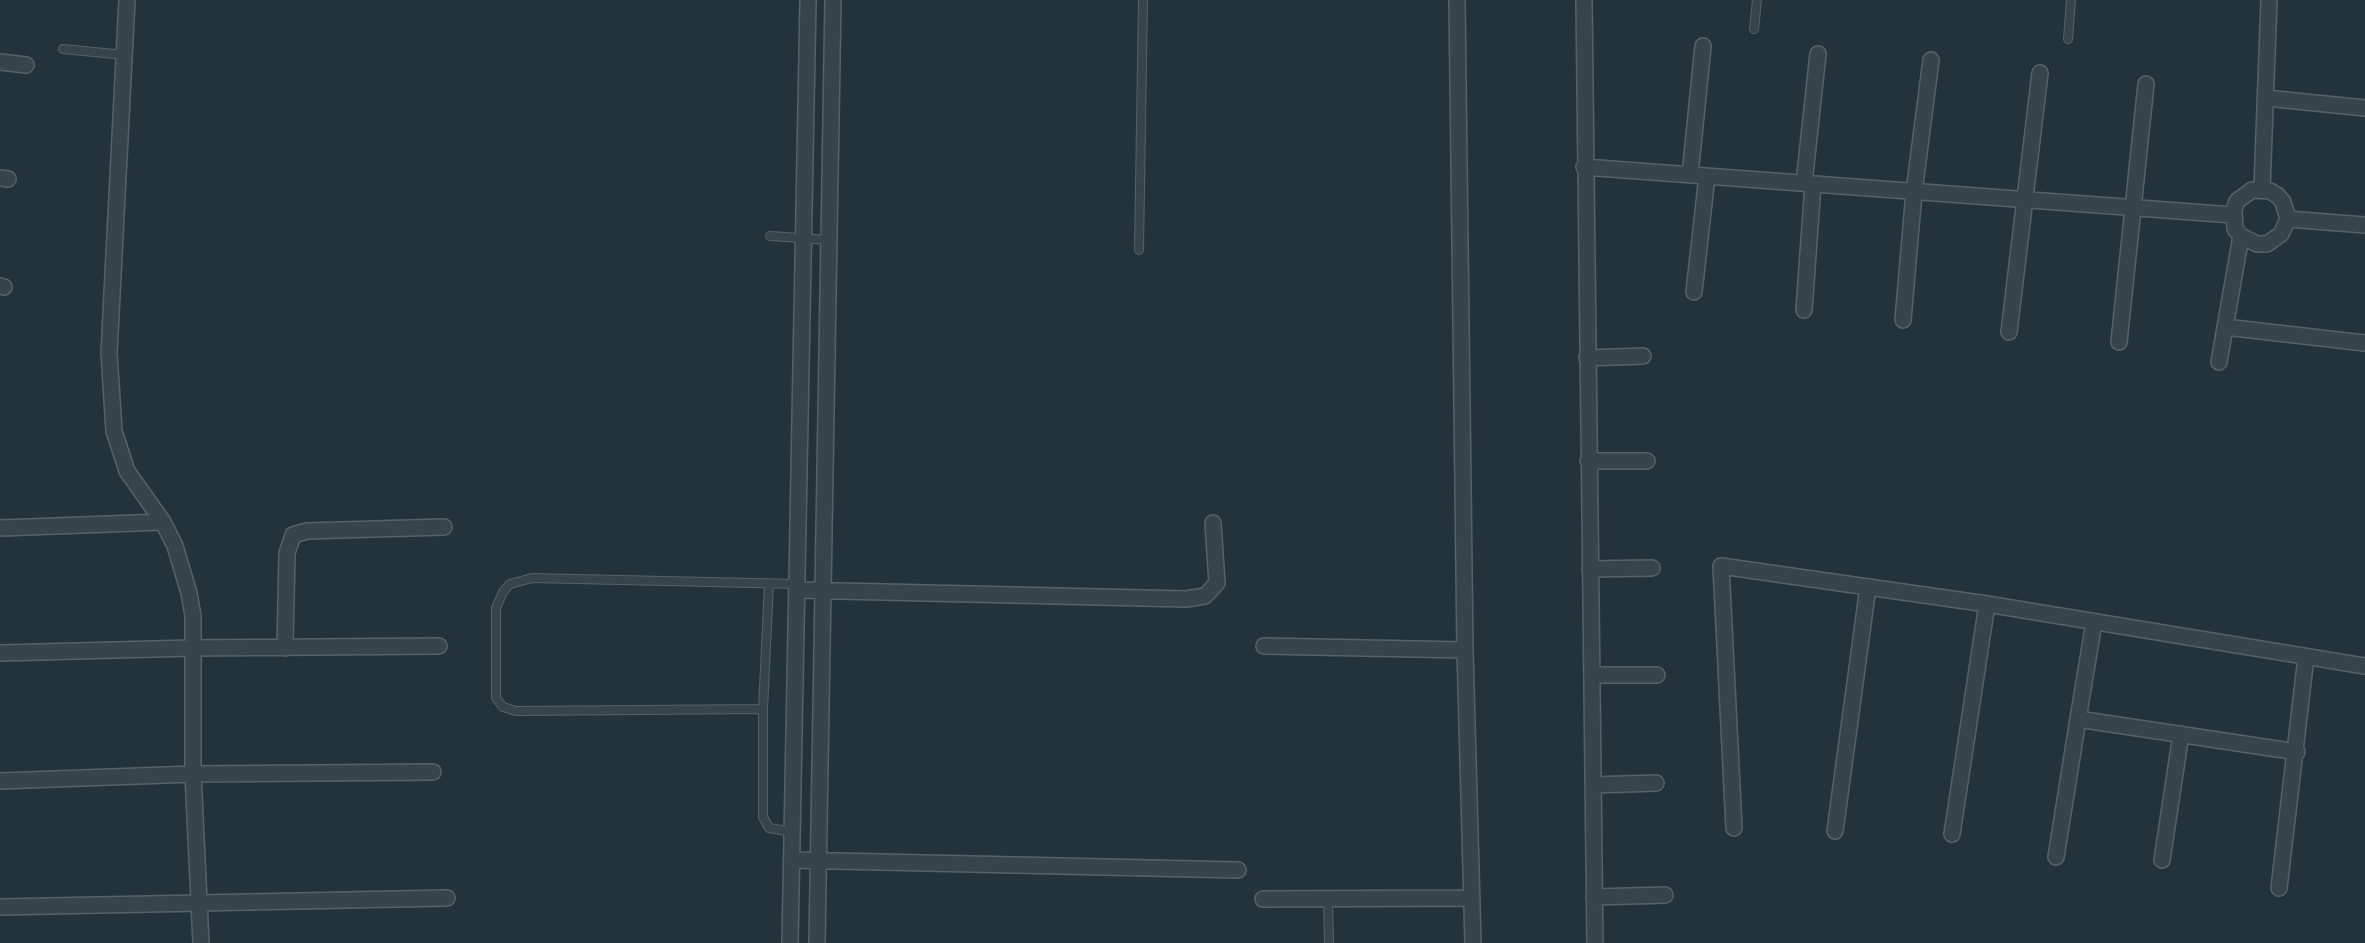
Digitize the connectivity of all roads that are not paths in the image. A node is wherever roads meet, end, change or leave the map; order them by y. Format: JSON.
{"nodes":[{"id":1,"x":127,"y":0,"type":"edge"},
{"id":2,"x":808,"y":0,"type":"edge"},
{"id":3,"x":833,"y":0,"type":"edge"},
{"id":4,"x":1143,"y":0,"type":"edge"},
{"id":5,"x":1457,"y":0,"type":"edge"},
{"id":6,"x":1584,"y":0,"type":"edge"},
{"id":7,"x":1757,"y":0,"type":"edge"},
{"id":8,"x":2072,"y":0,"type":"edge"},
{"id":9,"x":2269,"y":0,"type":"edge"},
{"id":10,"x":1754,"y":29,"type":"dead end"},
{"id":11,"x":2068,"y":39,"type":"dead end"},
{"id":12,"x":1703,"y":46,"type":"dead end"},
{"id":13,"x":63,"y":49,"type":"dead end"},
{"id":14,"x":1818,"y":54,"type":"dead end"},
{"id":15,"x":125,"y":55,"type":"junction"},
{"id":16,"x":1931,"y":60,"type":"dead end"},
{"id":17,"x":0,"y":62,"type":"edge"},
{"id":18,"x":26,"y":65,"type":"dead end"},
{"id":19,"x":2040,"y":73,"type":"dead end"},
{"id":20,"x":2146,"y":84,"type":"dead end"},
{"id":21,"x":2266,"y":98,"type":"junction"},
{"id":22,"x":2365,"y":108,"type":"edge"},
{"id":23,"x":804,"y":164,"type":"junction"},
{"id":24,"x":831,"y":166,"type":"junction"},
{"id":25,"x":1584,"y":167,"type":"junction"},
{"id":26,"x":1690,"y":175,"type":"junction"},
{"id":27,"x":1707,"y":176,"type":"junction"},
{"id":28,"x":1808,"y":184,"type":"junction"},
{"id":29,"x":2262,"y":189,"type":"junction"},
{"id":30,"x":1914,"y":192,"type":"junction"},
{"id":31,"x":2024,"y":200,"type":"junction"},
{"id":32,"x":2133,"y":208,"type":"junction"},
{"id":33,"x":2233,"y":215,"type":"junction"},
{"id":34,"x":2288,"y":219,"type":"junction"},
{"id":35,"x":2365,"y":225,"type":"edge"},
{"id":36,"x":770,"y":236,"type":"dead end"},
{"id":37,"x":2241,"y":236,"type":"junction"},
{"id":38,"x":804,"y":238,"type":"junction"},
{"id":39,"x":830,"y":240,"type":"junction"},
{"id":40,"x":1139,"y":250,"type":"dead end"},
{"id":41,"x":1694,"y":292,"type":"dead end"},
{"id":42,"x":1804,"y":310,"type":"dead end"},
{"id":43,"x":1903,"y":320,"type":"dead end"},
{"id":44,"x":2225,"y":327,"type":"junction"},
{"id":45,"x":2009,"y":332,"type":"dead end"},
{"id":46,"x":2119,"y":342,"type":"dead end"},
{"id":47,"x":2365,"y":343,"type":"edge"},
{"id":48,"x":1643,"y":357,"type":"dead end"},
{"id":49,"x":1587,"y":358,"type":"junction"},
{"id":50,"x":2219,"y":362,"type":"dead end"},
{"id":51,"x":828,"y":371,"type":"junction"},
{"id":52,"x":802,"y":372,"type":"junction"},
{"id":53,"x":1588,"y":461,"type":"junction"},
{"id":54,"x":1647,"y":461,"type":"dead end"},
{"id":55,"x":163,"y":522,"type":"junction"},
{"id":56,"x":1213,"y":523,"type":"dead end"},
{"id":57,"x":444,"y":527,"type":"dead end"},
{"id":58,"x":1,"y":528,"type":"edge"},
{"id":59,"x":1652,"y":568,"type":"dead end"},
{"id":60,"x":1590,"y":569,"type":"junction"},
{"id":61,"x":769,"y":584,"type":"junction"},
{"id":62,"x":797,"y":587,"type":"junction"},
{"id":63,"x":1868,"y":587,"type":"junction"},
{"id":64,"x":824,"y":591,"type":"junction"},
{"id":65,"x":1987,"y":604,"type":"junction"},
{"id":66,"x":2094,"y":622,"type":"junction"},
{"id":67,"x":440,"y":646,"type":"dead end"},
{"id":68,"x":1264,"y":646,"type":"dead end"},
{"id":69,"x":192,"y":648,"type":"junction"},
{"id":70,"x":285,"y":648,"type":"junction"},
{"id":71,"x":1465,"y":650,"type":"junction"},
{"id":72,"x":0,"y":653,"type":"edge"},
{"id":73,"x":2306,"y":657,"type":"junction"},
{"id":74,"x":2365,"y":666,"type":"edge"},
{"id":75,"x":1592,"y":675,"type":"junction"},
{"id":76,"x":1657,"y":675,"type":"dead end"},
{"id":77,"x":763,"y":709,"type":"junction"},
{"id":78,"x":2078,"y":719,"type":"junction"},
{"id":79,"x":2181,"y":734,"type":"junction"},
{"id":80,"x":2297,"y":752,"type":"junction"},
{"id":81,"x":433,"y":772,"type":"dead end"},
{"id":82,"x":193,"y":774,"type":"junction"},
{"id":83,"x":0,"y":782,"type":"edge"},
{"id":84,"x":1656,"y":783,"type":"dead end"},
{"id":85,"x":1593,"y":785,"type":"junction"},
{"id":86,"x":1734,"y":828,"type":"dead end"},
{"id":87,"x":1835,"y":831,"type":"dead end"},
{"id":88,"x":793,"y":832,"type":"junction"},
{"id":89,"x":1952,"y":834,"type":"dead end"},
{"id":90,"x":2056,"y":857,"type":"dead end"},
{"id":91,"x":792,"y":860,"type":"junction"},
{"id":92,"x":2162,"y":860,"type":"dead end"},
{"id":93,"x":819,"y":861,"type":"junction"},
{"id":94,"x":1238,"y":870,"type":"dead end"},
{"id":95,"x":2278,"y":888,"type":"dead end"},
{"id":96,"x":1665,"y":895,"type":"dead end"},
{"id":97,"x":1594,"y":897,"type":"junction"},
{"id":98,"x":447,"y":898,"type":"dead end"},
{"id":99,"x":1472,"y":898,"type":"junction"},
{"id":100,"x":1263,"y":899,"type":"dead end"},
{"id":101,"x":1328,"y":899,"type":"junction"},
{"id":102,"x":199,"y":902,"type":"junction"},
{"id":103,"x":0,"y":907,"type":"edge"},
{"id":104,"x":201,"y":943,"type":"edge"},
{"id":105,"x":790,"y":943,"type":"edge"},
{"id":106,"x":818,"y":943,"type":"edge"},
{"id":107,"x":1329,"y":943,"type":"edge"},
{"id":108,"x":1473,"y":943,"type":"edge"},
{"id":109,"x":1594,"y":943,"type":"edge"}],
"edges":[{"from":1,"to":15,"type":"street"},
{"from":2,"to":23,"type":"street"},
{"from":3,"to":24,"type":"street"},
{"from":4,"to":40,"type":"lane"},
{"from":5,"to":71,"type":"street"},
{"from":6,"to":25,"type":"street"},
{"from":7,"to":10,"type":"lane"},
{"from":8,"to":11,"type":"lane"},
{"from":9,"to":21,"type":"street"},
{"from":12,"to":26,"type":"street"},
{"from":13,"to":15,"type":"lane"},
{"from":14,"to":28,"type":"street"},
{"from":15,"to":55,"type":"street"},
{"from":16,"to":30,"type":"street"},
{"from":17,"to":18,"type":"street"},
{"from":19,"to":31,"type":"street"},
{"from":20,"to":32,"type":"street"},
{"from":21,"to":22,"type":"street"},
{"from":21,"to":29,"type":"street"},
{"from":23,"to":24,"type":"street"},
{"from":23,"to":38,"type":"street"},
{"from":24,"to":39,"type":"street"},
{"from":25,"to":26,"type":"street"},
{"from":25,"to":49,"type":"street"},
{"from":26,"to":27,"type":"street"},
{"from":27,"to":28,"type":"street"},
{"from":27,"to":41,"type":"street"},
{"from":28,"to":30,"type":"street"},
{"from":28,"to":42,"type":"street"},
{"from":29,"to":33,"type":"street"},
{"from":29,"to":34,"type":"street"},
{"from":30,"to":31,"type":"street"},
{"from":30,"to":43,"type":"street"},
{"from":31,"to":32,"type":"street"},
{"from":31,"to":45,"type":"street"},
{"from":32,"to":33,"type":"street"},
{"from":32,"to":46,"type":"street"},
{"from":33,"to":37,"type":"street"},
{"from":34,"to":35,"type":"street"},
{"from":34,"to":37,"type":"street"},
{"from":36,"to":38,"type":"lane"},
{"from":37,"to":44,"type":"street"},
{"from":38,"to":39,"type":"lane"},
{"from":38,"to":52,"type":"street"},
{"from":39,"to":51,"type":"street"},
{"from":44,"to":47,"type":"street"},
{"from":44,"to":50,"type":"street"},
{"from":48,"to":49,"type":"street"},
{"from":49,"to":53,"type":"street"},
{"from":51,"to":52,"type":"street"},
{"from":51,"to":64,"type":"street"},
{"from":52,"to":62,"type":"street"},
{"from":53,"to":54,"type":"street"},
{"from":53,"to":60,"type":"street"},
{"from":55,"to":58,"type":"street"},
{"from":55,"to":69,"type":"street"},
{"from":56,"to":64,"type":"street"},
{"from":57,"to":70,"type":"street"},
{"from":59,"to":60,"type":"street"},
{"from":60,"to":75,"type":"street"},
{"from":61,"to":62,"type":"lane"},
{"from":61,"to":77,"type":"lane"},
{"from":61,"to":77,"type":"lane"},
{"from":62,"to":64,"type":"street"},
{"from":62,"to":88,"type":"street"},
{"from":63,"to":65,"type":"street"},
{"from":63,"to":86,"type":"street"},
{"from":63,"to":87,"type":"street"},
{"from":64,"to":93,"type":"street"},
{"from":65,"to":66,"type":"street"},
{"from":65,"to":89,"type":"street"},
{"from":66,"to":73,"type":"street"},
{"from":66,"to":78,"type":"street"},
{"from":67,"to":70,"type":"street"},
{"from":68,"to":71,"type":"street"},
{"from":69,"to":70,"type":"street"},
{"from":69,"to":72,"type":"street"},
{"from":69,"to":82,"type":"street"},
{"from":71,"to":99,"type":"street"},
{"from":73,"to":74,"type":"street"},
{"from":73,"to":80,"type":"street"},
{"from":75,"to":76,"type":"street"},
{"from":75,"to":85,"type":"street"},
{"from":77,"to":88,"type":"lane"},
{"from":78,"to":79,"type":"street"},
{"from":78,"to":90,"type":"street"},
{"from":79,"to":80,"type":"street"},
{"from":79,"to":92,"type":"street"},
{"from":80,"to":95,"type":"street"},
{"from":81,"to":82,"type":"street"},
{"from":82,"to":83,"type":"street"},
{"from":82,"to":102,"type":"street"},
{"from":84,"to":85,"type":"street"},
{"from":85,"to":97,"type":"street"},
{"from":88,"to":91,"type":"street"},
{"from":91,"to":93,"type":"street"},
{"from":91,"to":105,"type":"street"},
{"from":93,"to":94,"type":"street"},
{"from":93,"to":106,"type":"street"},
{"from":96,"to":97,"type":"street"},
{"from":97,"to":109,"type":"street"},
{"from":98,"to":102,"type":"street"},
{"from":99,"to":101,"type":"street"},
{"from":99,"to":108,"type":"street"},
{"from":100,"to":101,"type":"street"},
{"from":101,"to":107,"type":"lane"},
{"from":102,"to":103,"type":"street"},
{"from":102,"to":104,"type":"street"}]}
